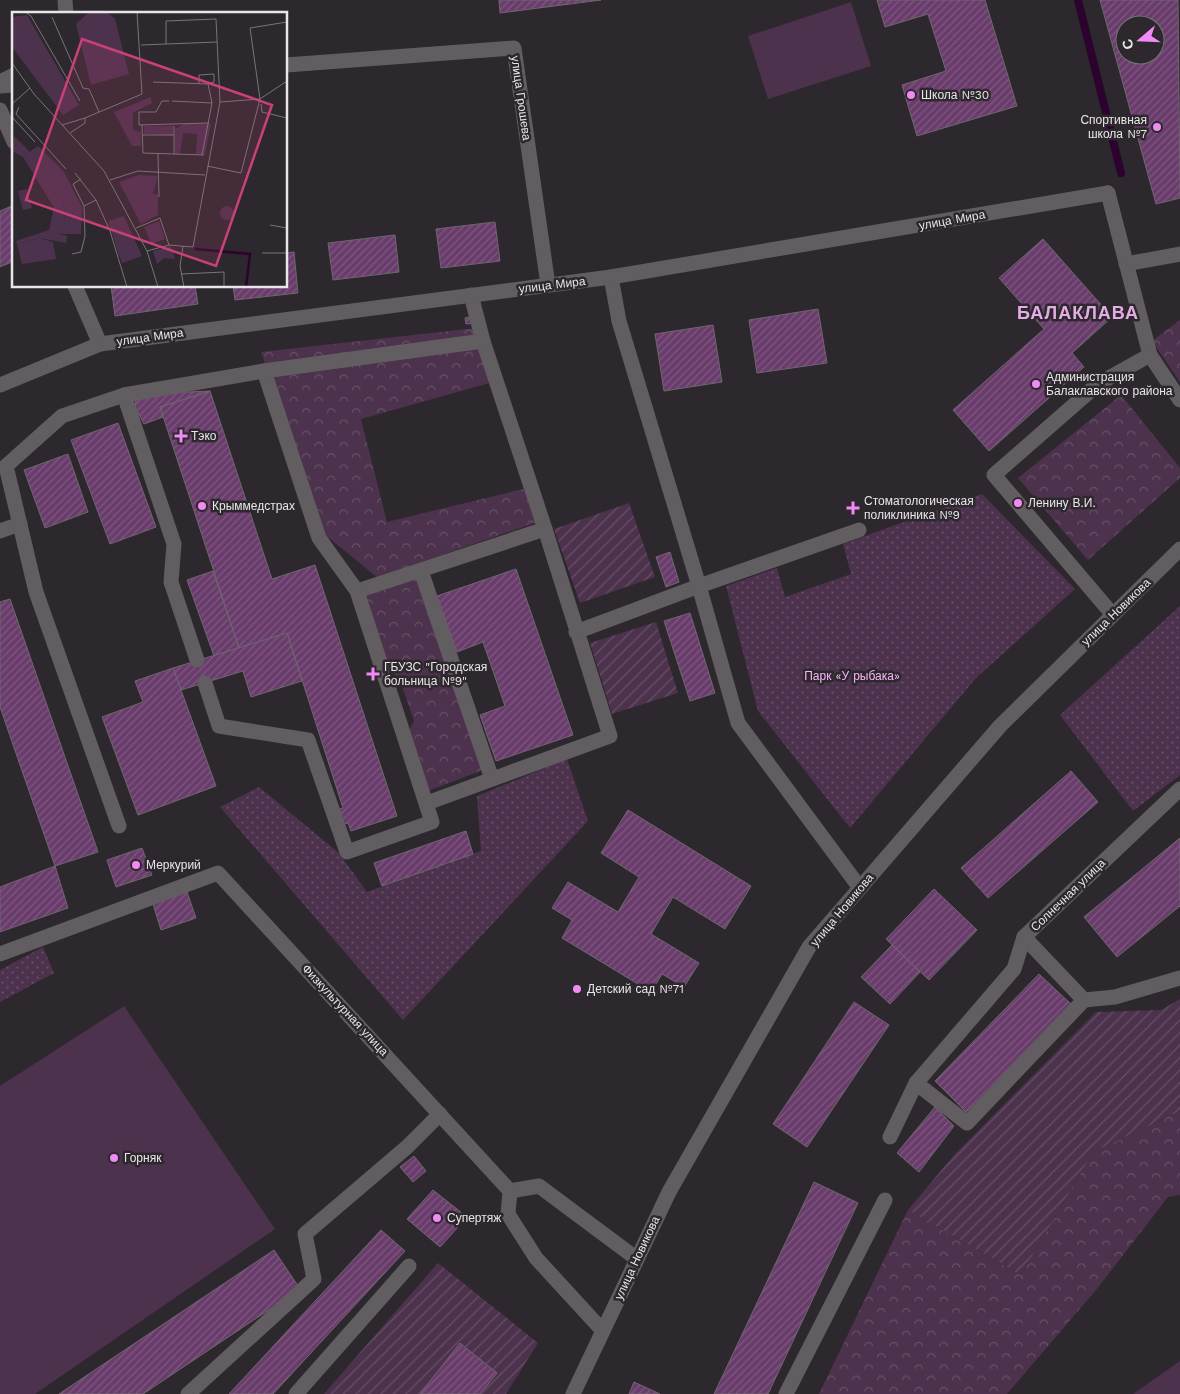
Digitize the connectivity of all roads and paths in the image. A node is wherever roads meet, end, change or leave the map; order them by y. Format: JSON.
{"nodes":[{"id":1,"x":288,"y":65,"type":"edge"},
{"id":2,"x":12,"y":77,"type":"edge"},
{"id":3,"x":0,"y":82,"type":"edge"},
{"id":4,"x":0,"y":110,"type":"edge"},
{"id":5,"x":12,"y":137,"type":"edge"},
{"id":6,"x":1180,"y":254,"type":"edge"},
{"id":7,"x":1126,"y":264,"type":"junction"},
{"id":8,"x":612,"y":277,"type":"junction"},
{"id":9,"x":548,"y":285,"type":"junction"},
{"id":10,"x":76,"y":288,"type":"edge"},
{"id":11,"x":471,"y":295,"type":"junction"},
{"id":12,"x":483,"y":341,"type":"junction"},
{"id":13,"x":100,"y":344,"type":"junction"},
{"id":14,"x":1150,"y":355,"type":"junction"},
{"id":15,"x":264,"y":371,"type":"junction"},
{"id":16,"x":0,"y":385,"type":"edge"},
{"id":17,"x":124,"y":396,"type":"junction"},
{"id":18,"x":1180,"y":400,"type":"edge"},
{"id":19,"x":3,"y":462,"type":"edge"},
{"id":20,"x":20,"y":524,"type":"junction"},
{"id":21,"x":544,"y":530,"type":"junction"},
{"id":22,"x":860,"y":530,"type":"dead end"},
{"id":23,"x":0,"y":531,"type":"edge"},
{"id":24,"x":1180,"y":549,"type":"edge"},
{"id":25,"x":421,"y":571,"type":"junction"},
{"id":26,"x":699,"y":586,"type":"junction"},
{"id":27,"x":357,"y":591,"type":"junction"},
{"id":28,"x":1113,"y":615,"type":"junction"},
{"id":29,"x":576,"y":632,"type":"junction"},
{"id":30,"x":197,"y":660,"type":"dead end"},
{"id":31,"x":205,"y":683,"type":"dead end"},
{"id":32,"x":492,"y":779,"type":"junction"},
{"id":33,"x":1180,"y":788,"type":"edge"},
{"id":34,"x":427,"y":803,"type":"junction"},
{"id":35,"x":119,"y":826,"type":"dead end"},
{"id":36,"x":860,"y":888,"type":"junction"},
{"id":37,"x":1024,"y":937,"type":"junction"},
{"id":38,"x":0,"y":954,"type":"edge"},
{"id":39,"x":1180,"y":978,"type":"edge"},
{"id":40,"x":1084,"y":1000,"type":"junction"},
{"id":41,"x":916,"y":1083,"type":"junction"},
{"id":42,"x":440,"y":1114,"type":"junction"},
{"id":43,"x":890,"y":1137,"type":"dead end"},
{"id":44,"x":510,"y":1191,"type":"junction"},
{"id":45,"x":885,"y":1200,"type":"dead end"},
{"id":46,"x":637,"y":1259,"type":"junction"},
{"id":47,"x":408,"y":1266,"type":"dead end"},
{"id":48,"x":603,"y":1331,"type":"junction"},
{"id":49,"x":188,"y":1394,"type":"edge"},
{"id":50,"x":296,"y":1394,"type":"edge"},
{"id":51,"x":573,"y":1394,"type":"edge"},
{"id":52,"x":786,"y":1394,"type":"edge"}],
"edges":[{"from":1,"to":9,"type":"street","name":"улица Грошева"},
{"from":2,"to":3,"type":"street"},
{"from":4,"to":5,"type":"street"},
{"from":6,"to":7,"type":"street"},
{"from":7,"to":8,"type":"street","name":"улица Мира"},
{"from":7,"to":14,"type":"street"},
{"from":8,"to":9,"type":"street","name":"улица Мира"},
{"from":8,"to":26,"type":"street"},
{"from":9,"to":11,"type":"street","name":"улица Мира"},
{"from":10,"to":13,"type":"street"},
{"from":11,"to":12,"type":"street"},
{"from":11,"to":13,"type":"street","name":"улица Мира"},
{"from":12,"to":15,"type":"street"},
{"from":12,"to":21,"type":"street"},
{"from":13,"to":16,"type":"street","name":"улица Мира"},
{"from":14,"to":18,"type":"street"},
{"from":14,"to":28,"type":"street"},
{"from":15,"to":17,"type":"street"},
{"from":15,"to":27,"type":"street"},
{"from":17,"to":19,"type":"street"},
{"from":17,"to":30,"type":"street"},
{"from":19,"to":20,"type":"street"},
{"from":20,"to":23,"type":"street"},
{"from":20,"to":35,"type":"street"},
{"from":21,"to":25,"type":"street"},
{"from":21,"to":29,"type":"street"},
{"from":22,"to":26,"type":"street"},
{"from":24,"to":28,"type":"street","name":"улица Новикова"},
{"from":25,"to":27,"type":"street"},
{"from":25,"to":32,"type":"street"},
{"from":26,"to":29,"type":"street"},
{"from":26,"to":36,"type":"street"},
{"from":27,"to":34,"type":"street"},
{"from":28,"to":36,"type":"street","name":"улица Новикова"},
{"from":29,"to":32,"type":"street"},
{"from":31,"to":34,"type":"street"},
{"from":32,"to":34,"type":"street"},
{"from":33,"to":37,"type":"street","name":"Солнечная улица"},
{"from":36,"to":46,"type":"street","name":"улица Новикова"},
{"from":37,"to":40,"type":"street"},
{"from":37,"to":41,"type":"street","name":"Солнечная улица"},
{"from":38,"to":42,"type":"street","name":"Физкультурная улица"},
{"from":39,"to":40,"type":"street"},
{"from":40,"to":41,"type":"street"},
{"from":41,"to":43,"type":"street","name":"Солнечная улица"},
{"from":42,"to":44,"type":"street","name":"Физкультурная улица"},
{"from":42,"to":49,"type":"street"},
{"from":44,"to":46,"type":"street"},
{"from":44,"to":48,"type":"street"},
{"from":45,"to":52,"type":"street"},
{"from":46,"to":48,"type":"street","name":"улица Новикова"},
{"from":47,"to":50,"type":"street"},
{"from":48,"to":51,"type":"street","name":"улица Новикова"}]}
